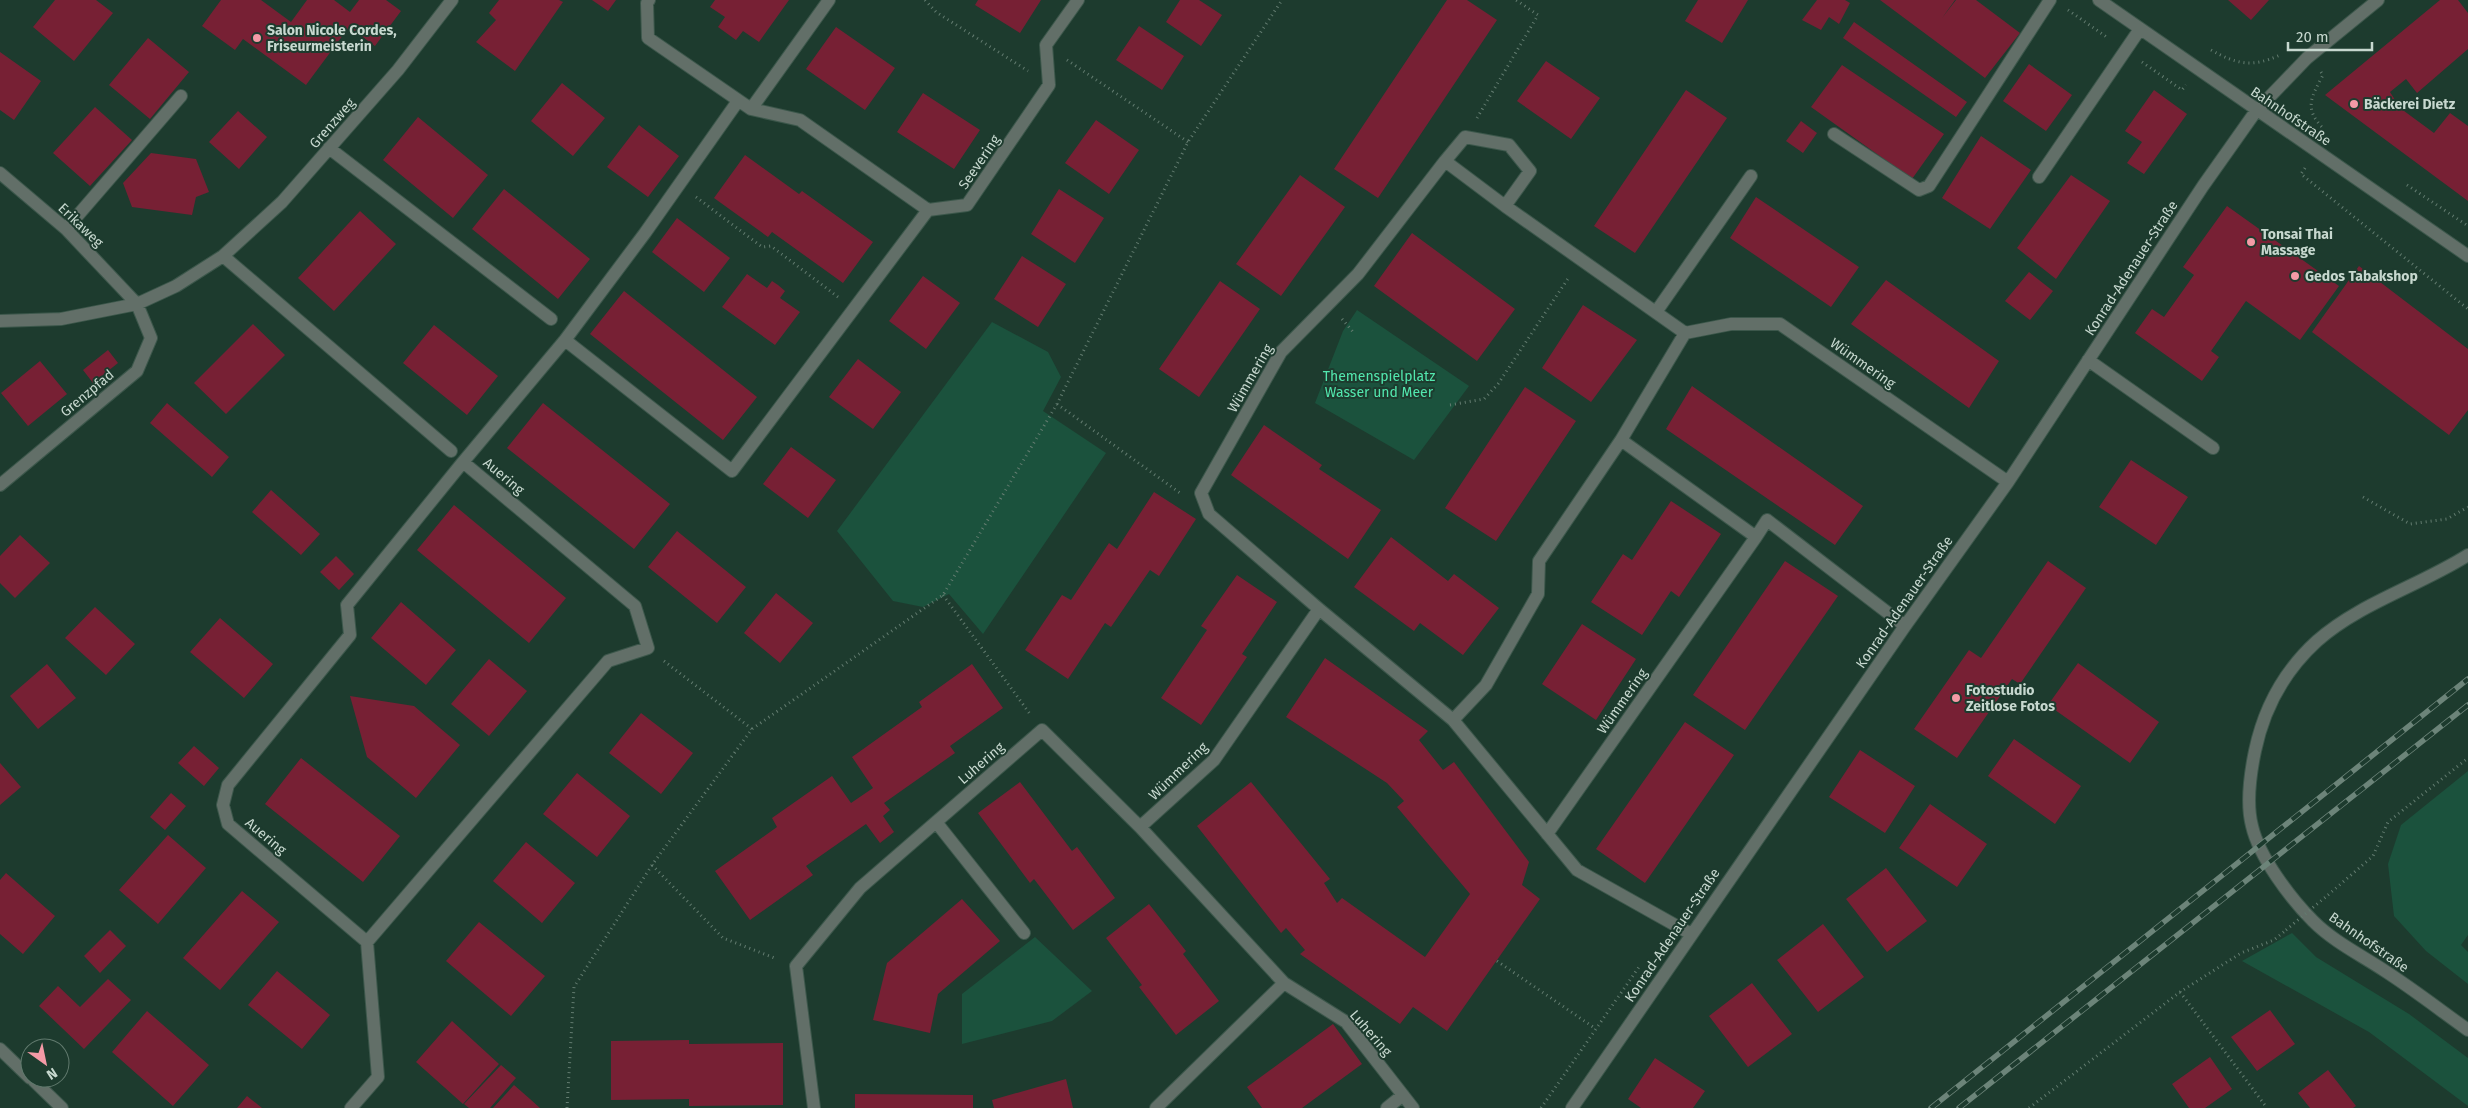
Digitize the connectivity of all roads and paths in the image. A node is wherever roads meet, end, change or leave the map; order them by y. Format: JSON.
{"nodes":[{"id":1,"x":452,"y":0,"type":"edge"},
{"id":2,"x":648,"y":0,"type":"edge"},
{"id":3,"x":829,"y":0,"type":"edge"},
{"id":4,"x":925,"y":0,"type":"edge"},
{"id":5,"x":1078,"y":0,"type":"edge"},
{"id":6,"x":1282,"y":0,"type":"edge"},
{"id":7,"x":1516,"y":0,"type":"edge"},
{"id":8,"x":2050,"y":0,"type":"edge"},
{"id":9,"x":2099,"y":0,"type":"edge"},
{"id":10,"x":2378,"y":0,"type":"edge"},
{"id":11,"x":2140,"y":29,"type":"junction"},
{"id":12,"x":1046,"y":45,"type":"junction"},
{"id":13,"x":1049,"y":85,"type":"junction"},
{"id":14,"x":181,"y":96,"type":"dead end"},
{"id":15,"x":738,"y":101,"type":"junction"},
{"id":16,"x":751,"y":109,"type":"junction"},
{"id":17,"x":2256,"y":111,"type":"junction"},
{"id":18,"x":1834,"y":134,"type":"dead end"},
{"id":19,"x":1465,"y":137,"type":"junction"},
{"id":20,"x":1188,"y":142,"type":"junction"},
{"id":21,"x":329,"y":148,"type":"junction"},
{"id":22,"x":2316,"y":152,"type":"junction"},
{"id":23,"x":1445,"y":161,"type":"junction"},
{"id":24,"x":0,"y":173,"type":"edge"},
{"id":25,"x":1751,"y":176,"type":"dead end"},
{"id":26,"x":2039,"y":177,"type":"dead end"},
{"id":27,"x":679,"y":184,"type":"junction"},
{"id":28,"x":1505,"y":206,"type":"junction"},
{"id":29,"x":928,"y":210,"type":"junction"},
{"id":30,"x":66,"y":229,"type":"junction"},
{"id":31,"x":223,"y":256,"type":"junction"},
{"id":32,"x":2468,"y":256,"type":"edge"},
{"id":33,"x":1581,"y":259,"type":"junction"},
{"id":34,"x":137,"y":304,"type":"junction"},
{"id":35,"x":854,"y":309,"type":"junction"},
{"id":36,"x":2468,"y":309,"type":"edge"},
{"id":37,"x":1656,"y":312,"type":"junction"},
{"id":38,"x":551,"y":320,"type":"dead end"},
{"id":39,"x":0,"y":321,"type":"edge"},
{"id":40,"x":1685,"y":333,"type":"junction"},
{"id":41,"x":564,"y":340,"type":"junction"},
{"id":42,"x":2088,"y":360,"type":"junction"},
{"id":43,"x":1057,"y":404,"type":"junction"},
{"id":44,"x":1450,"y":405,"type":"dead end"},
{"id":45,"x":1621,"y":440,"type":"junction"},
{"id":46,"x":2213,"y":448,"type":"dead end"},
{"id":47,"x":451,"y":451,"type":"dead end"},
{"id":48,"x":463,"y":462,"type":"junction"},
{"id":49,"x":2008,"y":482,"type":"junction"},
{"id":50,"x":0,"y":485,"type":"edge"},
{"id":51,"x":2363,"y":497,"type":"dead end"},
{"id":52,"x":2468,"y":508,"type":"edge"},
{"id":53,"x":1210,"y":514,"type":"junction"},
{"id":54,"x":1756,"y":537,"type":"junction"},
{"id":55,"x":2468,"y":555,"type":"edge"},
{"id":56,"x":943,"y":595,"type":"junction"},
{"id":57,"x":1319,"y":609,"type":"junction"},
{"id":58,"x":1905,"y":626,"type":"junction"},
{"id":59,"x":648,"y":648,"type":"junction"},
{"id":60,"x":1453,"y":720,"type":"junction"},
{"id":61,"x":752,"y":730,"type":"junction"},
{"id":62,"x":1042,"y":730,"type":"junction"},
{"id":63,"x":2468,"y":758,"type":"edge"},
{"id":64,"x":936,"y":822,"type":"junction"},
{"id":65,"x":1140,"y":828,"type":"junction"},
{"id":66,"x":1547,"y":834,"type":"junction"},
{"id":67,"x":652,"y":865,"type":"junction"},
{"id":68,"x":1024,"y":933,"type":"dead end"},
{"id":69,"x":1691,"y":934,"type":"junction"},
{"id":70,"x":367,"y":942,"type":"junction"},
{"id":71,"x":1497,"y":961,"type":"dead end"},
{"id":72,"x":796,"y":966,"type":"junction"},
{"id":73,"x":1639,"y":967,"type":"dead end"},
{"id":74,"x":1284,"y":983,"type":"junction"},
{"id":75,"x":2180,"y":992,"type":"junction"},
{"id":76,"x":1596,"y":1029,"type":"junction"},
{"id":77,"x":2468,"y":1030,"type":"edge"},
{"id":78,"x":0,"y":1049,"type":"edge"},
{"id":79,"x":20,"y":1068,"type":"edge"},
{"id":80,"x":41,"y":1088,"type":"edge"},
{"id":81,"x":1403,"y":1095,"type":"junction"},
{"id":82,"x":62,"y":1108,"type":"edge"},
{"id":83,"x":351,"y":1108,"type":"edge"},
{"id":84,"x":567,"y":1108,"type":"edge"},
{"id":85,"x":814,"y":1108,"type":"edge"},
{"id":86,"x":1156,"y":1108,"type":"edge"},
{"id":87,"x":1387,"y":1108,"type":"edge"},
{"id":88,"x":1413,"y":1108,"type":"edge"},
{"id":89,"x":1542,"y":1108,"type":"edge"},
{"id":90,"x":1572,"y":1108,"type":"edge"},
{"id":91,"x":2030,"y":1108,"type":"edge"},
{"id":92,"x":2267,"y":1108,"type":"edge"}],
"edges":[{"from":1,"to":21,"type":"street","name":"Grenzweg"},
{"from":2,"to":15,"type":"street"},
{"from":3,"to":16,"type":"street"},
{"from":4,"to":13,"type":"path"},
{"from":5,"to":12,"type":"street"},
{"from":6,"to":20,"type":"path"},
{"from":7,"to":19,"type":"path"},
{"from":8,"to":18,"type":"street"},
{"from":9,"to":11,"type":"street","name":"Bahnhofstraße"},
{"from":10,"to":17,"type":"street","name":"Konrad-Adenauer-Straße"},
{"from":11,"to":17,"type":"street","name":"Bahnhofstraße"},
{"from":11,"to":26,"type":"street"},
{"from":12,"to":13,"type":"street"},
{"from":12,"to":20,"type":"path"},
{"from":13,"to":29,"type":"street","name":"Seevering"},
{"from":14,"to":30,"type":"street"},
{"from":15,"to":16,"type":"street"},
{"from":15,"to":27,"type":"street"},
{"from":16,"to":29,"type":"street"},
{"from":17,"to":22,"type":"street","name":"Bahnhofstraße"},
{"from":17,"to":42,"type":"street","name":"Konrad-Adenauer-Straße"},
{"from":19,"to":23,"type":"street","name":"Wümmering"},
{"from":19,"to":28,"type":"street"},
{"from":20,"to":43,"type":"path"},
{"from":21,"to":31,"type":"street","name":"Grenzweg"},
{"from":21,"to":38,"type":"street"},
{"from":22,"to":32,"type":"street","name":"Bahnhofstraße"},
{"from":22,"to":36,"type":"path"},
{"from":23,"to":28,"type":"street"},
{"from":23,"to":53,"type":"street","name":"Wümmering"},
{"from":24,"to":30,"type":"street","name":"Erikaweg"},
{"from":25,"to":37,"type":"street"},
{"from":27,"to":35,"type":"path"},
{"from":27,"to":41,"type":"street"},
{"from":28,"to":33,"type":"street"},
{"from":29,"to":35,"type":"street"},
{"from":30,"to":34,"type":"street","name":"Erikaweg"},
{"from":31,"to":34,"type":"street","name":"Grenzweg"},
{"from":31,"to":47,"type":"street"},
{"from":33,"to":37,"type":"street"},
{"from":33,"to":44,"type":"path"},
{"from":34,"to":39,"type":"street","name":"Grenzweg"},
{"from":34,"to":50,"type":"street","name":"Grenzpfad"},
{"from":35,"to":41,"type":"street"},
{"from":37,"to":40,"type":"street"},
{"from":40,"to":45,"type":"street"},
{"from":40,"to":49,"type":"street","name":"Wümmering"},
{"from":41,"to":48,"type":"street"},
{"from":42,"to":46,"type":"street"},
{"from":42,"to":49,"type":"street","name":"Konrad-Adenauer-Straße"},
{"from":43,"to":53,"type":"path"},
{"from":43,"to":56,"type":"path"},
{"from":45,"to":54,"type":"street"},
{"from":45,"to":60,"type":"street"},
{"from":48,"to":59,"type":"street","name":"Auering"},
{"from":48,"to":70,"type":"street","name":"Auering"},
{"from":49,"to":58,"type":"street","name":"Konrad-Adenauer-Straße"},
{"from":51,"to":52,"type":"path"},
{"from":53,"to":57,"type":"street","name":"Wümmering"},
{"from":54,"to":58,"type":"street","name":"Wümmering"},
{"from":54,"to":66,"type":"street","name":"Wümmering"},
{"from":55,"to":77,"type":"street","name":"Bahnhofstraße"},
{"from":56,"to":61,"type":"path"},
{"from":56,"to":62,"type":"path"},
{"from":57,"to":60,"type":"street","name":"Wümmering"},
{"from":57,"to":65,"type":"street","name":"Wümmering"},
{"from":58,"to":69,"type":"street","name":"Konrad-Adenauer-Straße"},
{"from":59,"to":61,"type":"path"},
{"from":59,"to":70,"type":"street"},
{"from":60,"to":66,"type":"street","name":"Wümmering"},
{"from":61,"to":67,"type":"path"},
{"from":62,"to":64,"type":"street","name":"Luhering"},
{"from":62,"to":65,"type":"street","name":"Luhering"},
{"from":63,"to":75,"type":"path","bridge":true},
{"from":64,"to":68,"type":"street"},
{"from":64,"to":72,"type":"street","name":"Luhering"},
{"from":65,"to":74,"type":"street","name":"Luhering"},
{"from":66,"to":69,"type":"street","name":"Wümmering"},
{"from":67,"to":72,"type":"path"},
{"from":67,"to":84,"type":"path"},
{"from":69,"to":90,"type":"street","name":"Konrad-Adenauer-Straße"},
{"from":70,"to":83,"type":"street"},
{"from":71,"to":76,"type":"path"},
{"from":72,"to":85,"type":"street"},
{"from":73,"to":76,"type":"path"},
{"from":74,"to":81,"type":"street","name":"Luhering"},
{"from":74,"to":86,"type":"street"},
{"from":75,"to":91,"type":"path"},
{"from":75,"to":92,"type":"path"},
{"from":76,"to":89,"type":"path"},
{"from":78,"to":79,"type":"street"},
{"from":80,"to":82,"type":"street"},
{"from":81,"to":87,"type":"street"},
{"from":81,"to":88,"type":"street","name":"Luhering"}]}
